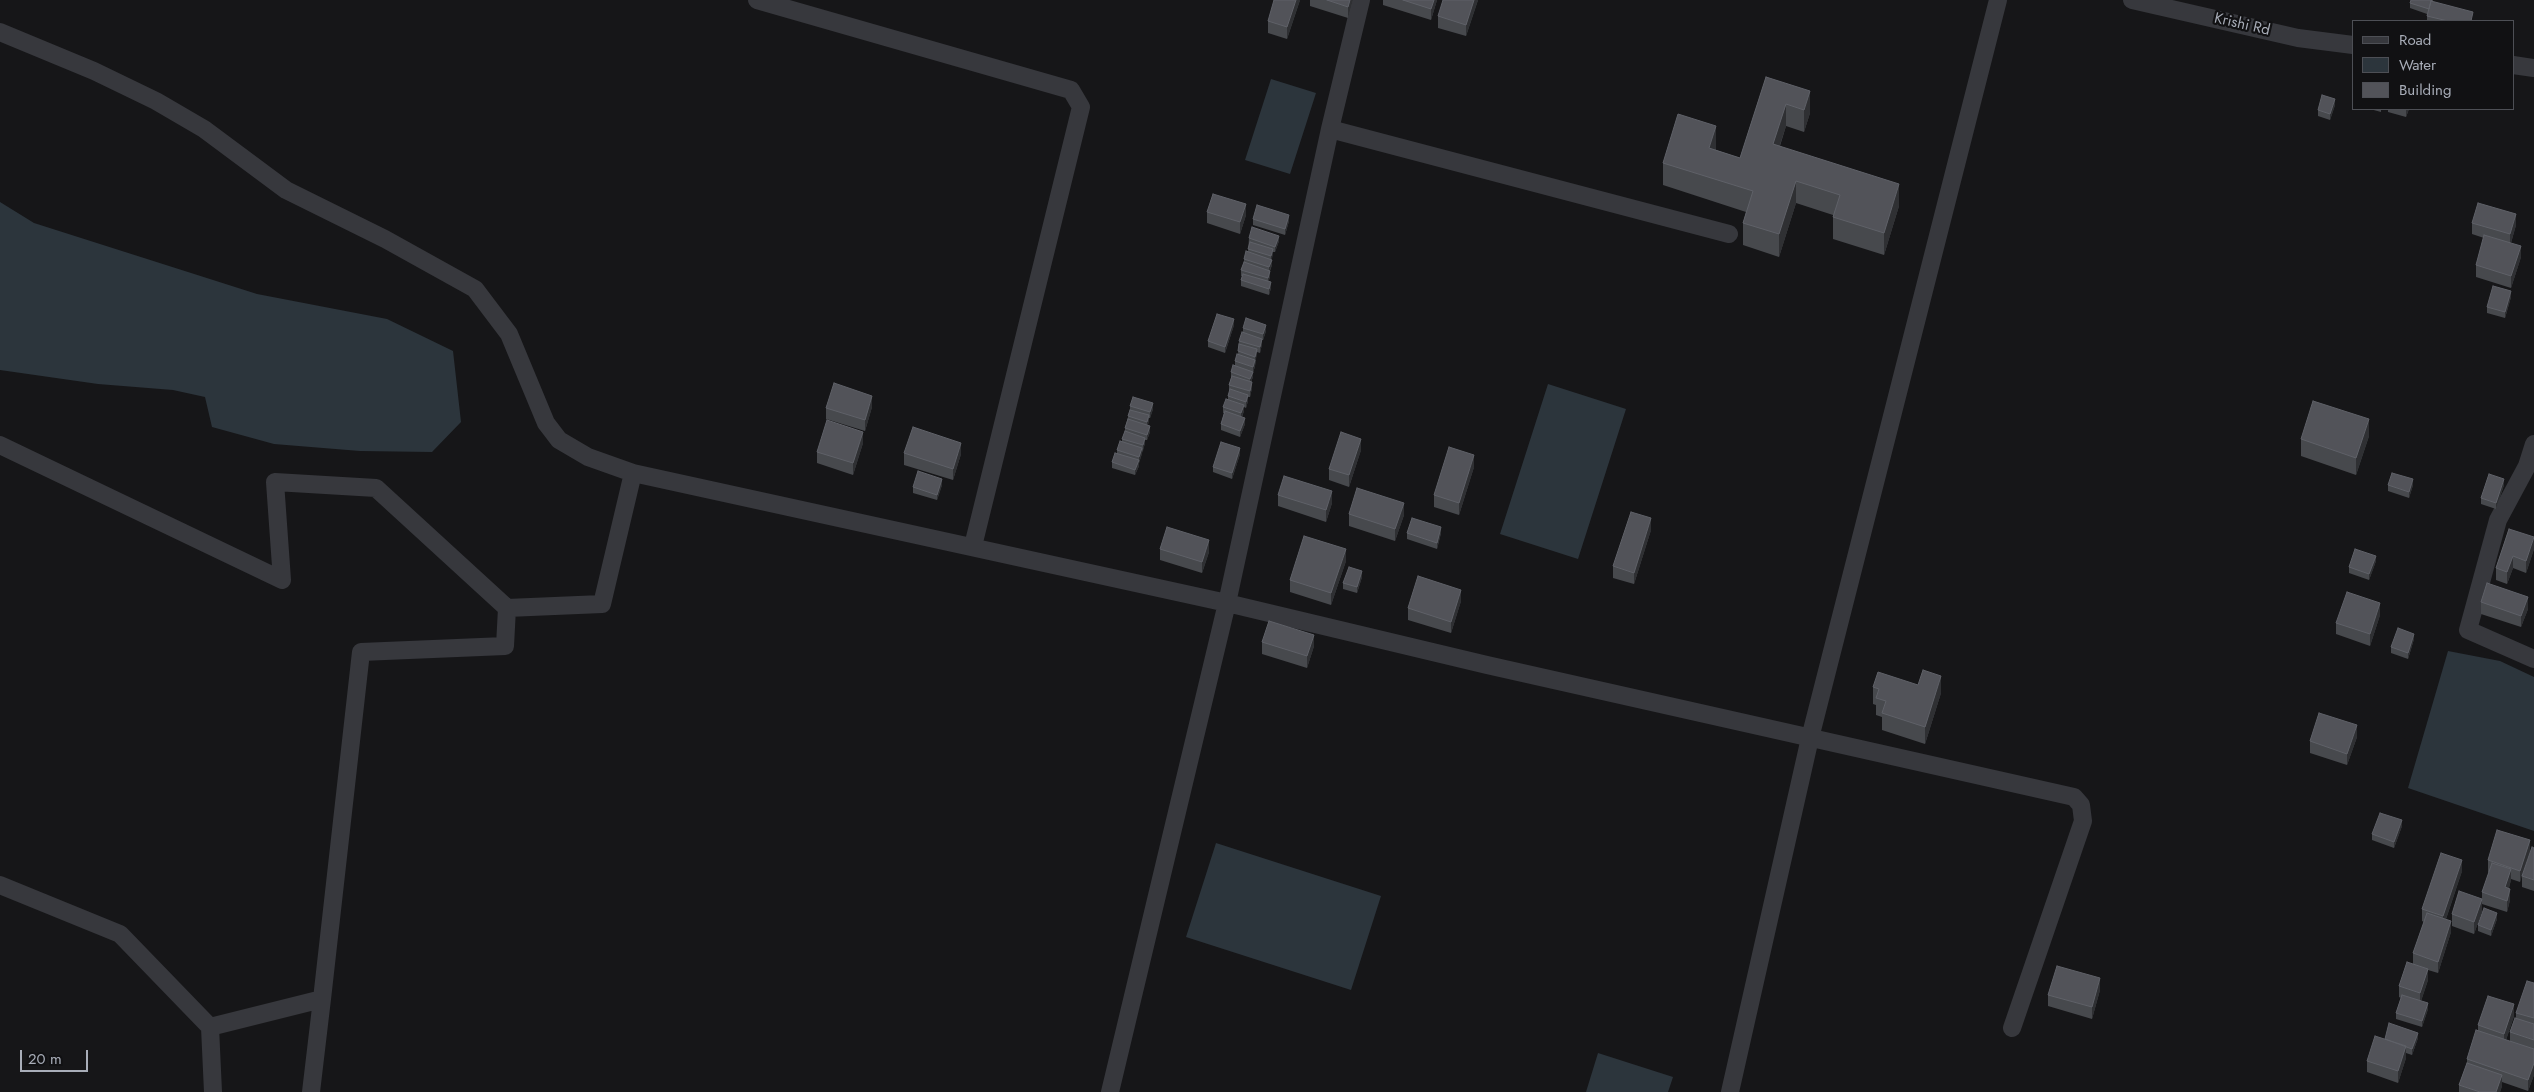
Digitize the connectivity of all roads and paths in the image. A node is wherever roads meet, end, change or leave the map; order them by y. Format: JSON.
{"nodes":[{"id":1,"x":757,"y":0,"type":"edge"},
{"id":2,"x":1361,"y":0,"type":"edge"},
{"id":3,"x":1998,"y":0,"type":"edge"},
{"id":4,"x":2132,"y":0,"type":"edge"},
{"id":5,"x":0,"y":32,"type":"edge"},
{"id":6,"x":2352,"y":45,"type":"edge"},
{"id":7,"x":2514,"y":65,"type":"edge"},
{"id":8,"x":2534,"y":68,"type":"edge"},
{"id":9,"x":1330,"y":129,"type":"junction"},
{"id":10,"x":1729,"y":234,"type":"dead end"},
{"id":11,"x":2534,"y":444,"type":"edge"},
{"id":12,"x":0,"y":445,"type":"edge"},
{"id":13,"x":633,"y":473,"type":"junction"},
{"id":14,"x":973,"y":546,"type":"junction"},
{"id":15,"x":1227,"y":602,"type":"junction"},
{"id":16,"x":507,"y":608,"type":"junction"},
{"id":17,"x":2534,"y":659,"type":"edge"},
{"id":18,"x":1810,"y":738,"type":"junction"},
{"id":19,"x":0,"y":885,"type":"edge"},
{"id":20,"x":322,"y":999,"type":"junction"},
{"id":21,"x":210,"y":1027,"type":"junction"},
{"id":22,"x":2012,"y":1028,"type":"dead end"},
{"id":23,"x":213,"y":1092,"type":"edge"},
{"id":24,"x":311,"y":1092,"type":"edge"},
{"id":25,"x":1110,"y":1092,"type":"edge"},
{"id":26,"x":1730,"y":1092,"type":"edge"}],
"edges":[{"from":1,"to":14,"type":"street"},
{"from":2,"to":9,"type":"street"},
{"from":3,"to":18,"type":"street"},
{"from":4,"to":6,"type":"street","name":"Krishi Rd"},
{"from":5,"to":13,"type":"street"},
{"from":7,"to":8,"type":"street"},
{"from":9,"to":10,"type":"street"},
{"from":9,"to":15,"type":"street"},
{"from":11,"to":17,"type":"street"},
{"from":12,"to":16,"type":"street"},
{"from":13,"to":14,"type":"street"},
{"from":13,"to":16,"type":"street"},
{"from":14,"to":15,"type":"street"},
{"from":15,"to":18,"type":"street"},
{"from":15,"to":25,"type":"street"},
{"from":16,"to":20,"type":"street"},
{"from":18,"to":22,"type":"street"},
{"from":18,"to":26,"type":"street"},
{"from":19,"to":21,"type":"street"},
{"from":20,"to":21,"type":"street"},
{"from":20,"to":24,"type":"street"},
{"from":21,"to":23,"type":"street"}]}
